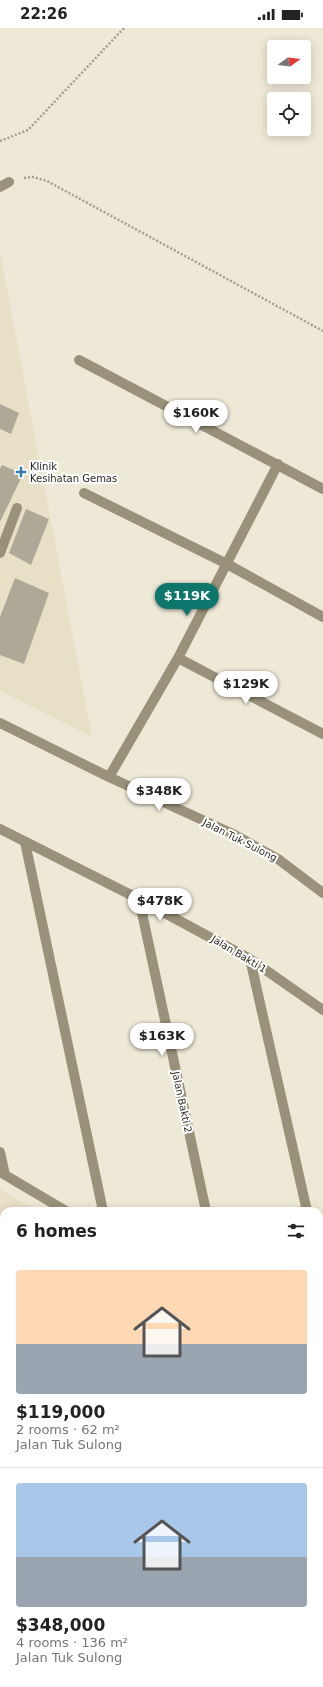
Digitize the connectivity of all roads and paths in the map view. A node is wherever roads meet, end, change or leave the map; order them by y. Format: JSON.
{"nodes":[{"id":1,"x":124,"y":28,"type":"edge"},
{"id":2,"x":0,"y":141,"type":"edge"},
{"id":3,"x":4,"y":185,"type":"edge"},
{"id":4,"x":323,"y":331,"type":"edge"},
{"id":5,"x":79,"y":360,"type":"dead end"},
{"id":6,"x":278,"y":464,"type":"junction"},
{"id":7,"x":323,"y":489,"type":"edge"},
{"id":8,"x":84,"y":494,"type":"dead end"},
{"id":9,"x":17,"y":508,"type":"dead end"},
{"id":10,"x":2,"y":542,"type":"edge"},
{"id":11,"x":0,"y":553,"type":"edge"},
{"id":12,"x":227,"y":564,"type":"junction"},
{"id":13,"x":323,"y":618,"type":"edge"},
{"id":14,"x":178,"y":658,"type":"junction"},
{"id":15,"x":0,"y":722,"type":"edge"},
{"id":16,"x":323,"y":734,"type":"edge"},
{"id":17,"x":109,"y":777,"type":"junction"},
{"id":18,"x":0,"y":829,"type":"edge"},
{"id":19,"x":25,"y":842,"type":"junction"},
{"id":20,"x":323,"y":893,"type":"edge"},
{"id":21,"x":139,"y":899,"type":"junction"},
{"id":22,"x":250,"y":959,"type":"junction"},
{"id":23,"x":323,"y":1010,"type":"edge"},
{"id":24,"x":0,"y":1152,"type":"edge"},
{"id":25,"x":3,"y":1174,"type":"edge"},
{"id":26,"x":59,"y":1207,"type":"edge"},
{"id":27,"x":103,"y":1207,"type":"edge"},
{"id":28,"x":205,"y":1207,"type":"edge"},
{"id":29,"x":305,"y":1207,"type":"edge"}],
"edges":[{"from":1,"to":2,"type":"path"},
{"from":3,"to":4,"type":"path"},
{"from":5,"to":6,"type":"street"},
{"from":6,"to":7,"type":"street"},
{"from":6,"to":12,"type":"street"},
{"from":8,"to":12,"type":"street"},
{"from":9,"to":10,"type":"street"},
{"from":10,"to":11,"type":"street"},
{"from":12,"to":13,"type":"street"},
{"from":12,"to":14,"type":"street"},
{"from":14,"to":16,"type":"street"},
{"from":14,"to":17,"type":"street"},
{"from":15,"to":17,"type":"street","name":"Jalan Tuk Sulong"},
{"from":17,"to":20,"type":"street","name":"Jalan Tuk Sulong"},
{"from":18,"to":19,"type":"street","name":"Jalan Bakti 1"},
{"from":19,"to":21,"type":"street","name":"Jalan Bakti 1"},
{"from":19,"to":27,"type":"street"},
{"from":21,"to":22,"type":"street","name":"Jalan Bakti 1"},
{"from":21,"to":28,"type":"street","name":"Jalan Bakti 2"},
{"from":22,"to":23,"type":"street","name":"Jalan Bakti 1"},
{"from":22,"to":29,"type":"street"},
{"from":24,"to":25,"type":"street"},
{"from":25,"to":26,"type":"street"}]}
